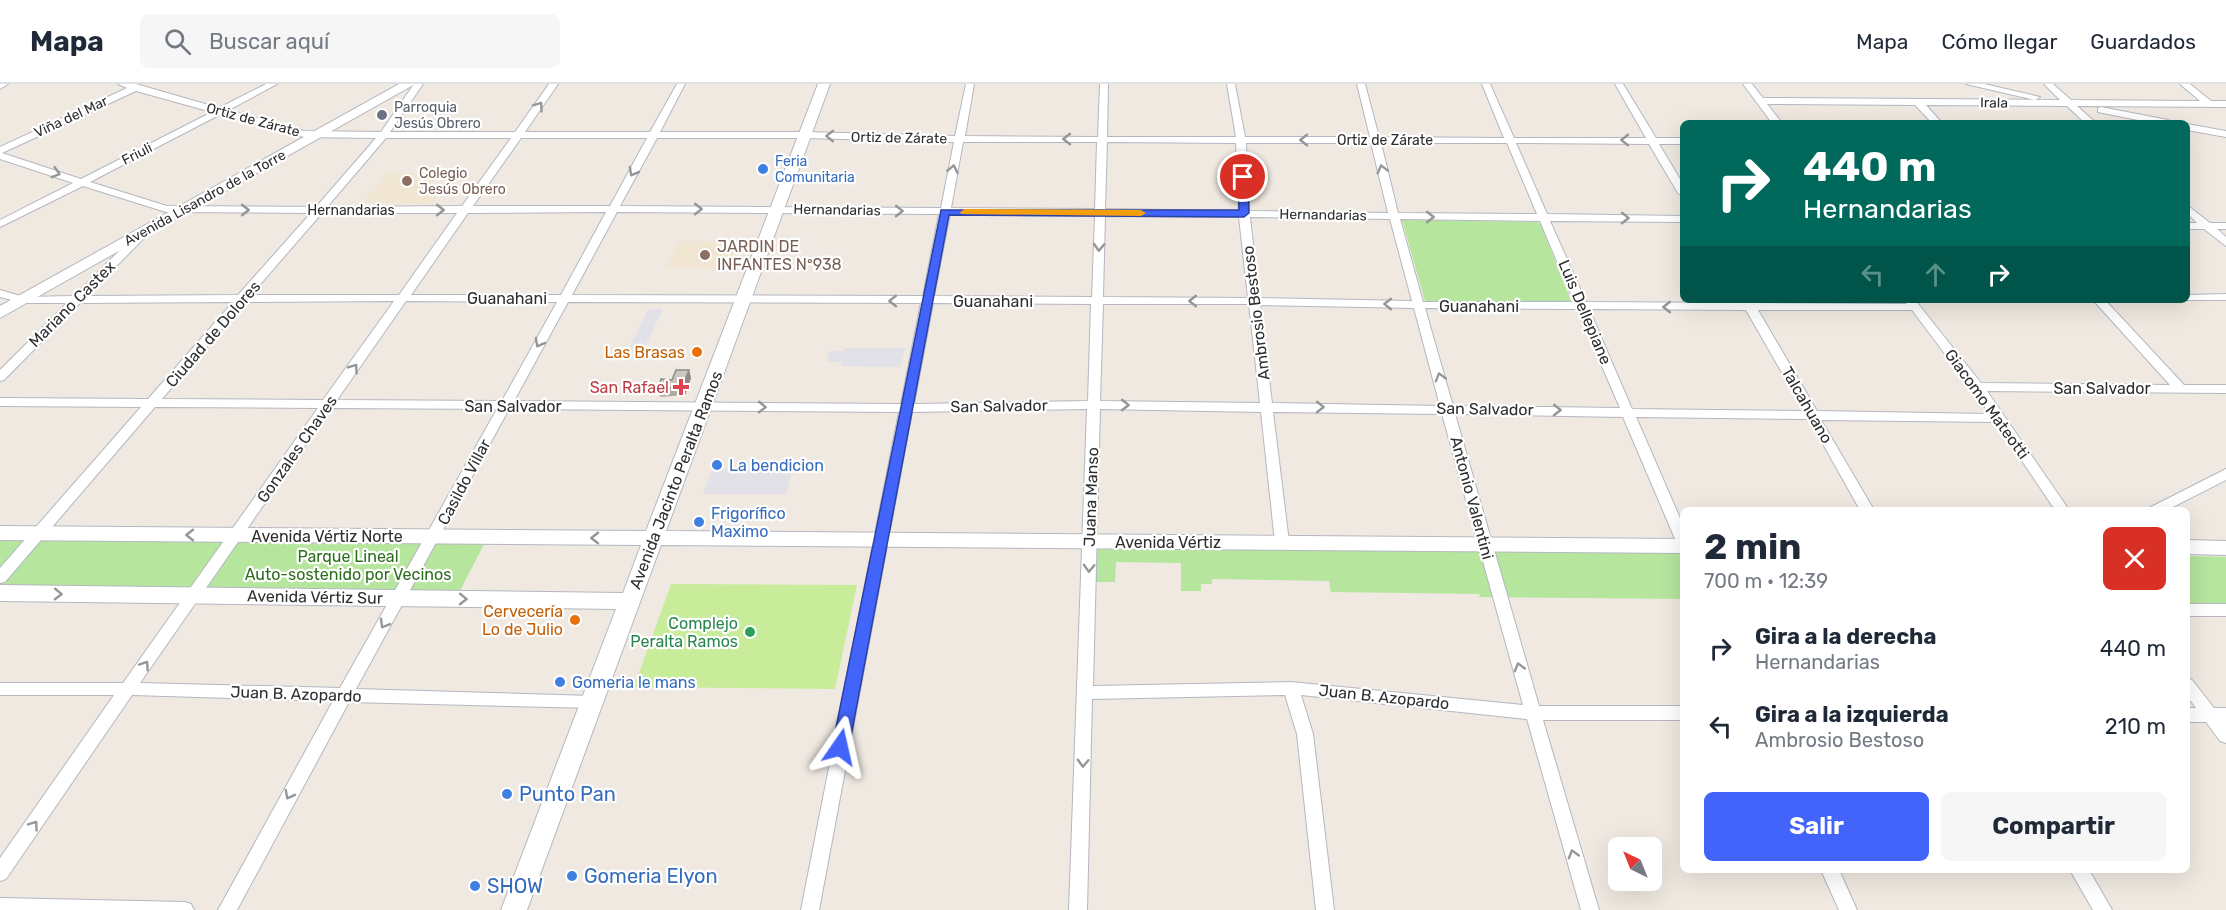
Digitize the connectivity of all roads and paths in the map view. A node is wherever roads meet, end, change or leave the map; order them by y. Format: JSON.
{"nodes":[{"id":1,"x":122,"y":84,"type":"edge"},
{"id":2,"x":273,"y":84,"type":"edge"},
{"id":3,"x":409,"y":84,"type":"edge"},
{"id":4,"x":419,"y":84,"type":"edge"},
{"id":5,"x":554,"y":84,"type":"edge"},
{"id":6,"x":681,"y":84,"type":"edge"},
{"id":7,"x":824,"y":84,"type":"edge"},
{"id":8,"x":970,"y":84,"type":"edge"},
{"id":9,"x":1104,"y":84,"type":"edge"},
{"id":10,"x":1231,"y":84,"type":"edge"},
{"id":11,"x":1361,"y":84,"type":"edge"},
{"id":12,"x":1486,"y":84,"type":"edge"},
{"id":13,"x":1619,"y":84,"type":"edge"},
{"id":14,"x":1748,"y":84,"type":"edge"},
{"id":15,"x":1970,"y":84,"type":"edge"},
{"id":16,"x":2048,"y":84,"type":"edge"},
{"id":17,"x":2184,"y":84,"type":"edge"},
{"id":18,"x":138,"y":86,"type":"edge"},
{"id":19,"x":1761,"y":101,"type":"junction"},
{"id":20,"x":1918,"y":102,"type":"junction"},
{"id":21,"x":2070,"y":104,"type":"junction"},
{"id":22,"x":2209,"y":104,"type":"junction"},
{"id":23,"x":2226,"y":104,"type":"edge"},
{"id":24,"x":222,"y":111,"type":"junction"},
{"id":25,"x":1775,"y":120,"type":"edge"},
{"id":26,"x":1934,"y":120,"type":"edge"},
{"id":27,"x":2088,"y":120,"type":"edge"},
{"id":28,"x":2153,"y":120,"type":"edge"},
{"id":29,"x":2190,"y":128,"type":"edge"},
{"id":30,"x":2226,"y":134,"type":"edge"},
{"id":31,"x":317,"y":135,"type":"junction"},
{"id":32,"x":805,"y":135,"type":"junction"},
{"id":33,"x":383,"y":136,"type":"junction"},
{"id":34,"x":518,"y":136,"type":"junction"},
{"id":35,"x":653,"y":137,"type":"junction"},
{"id":36,"x":959,"y":139,"type":"junction"},
{"id":37,"x":1103,"y":139,"type":"junction"},
{"id":38,"x":1241,"y":140,"type":"junction"},
{"id":39,"x":1375,"y":140,"type":"junction"},
{"id":40,"x":1510,"y":140,"type":"junction"},
{"id":41,"x":1652,"y":140,"type":"junction"},
{"id":42,"x":1680,"y":141,"type":"edge"},
{"id":43,"x":0,"y":151,"type":"edge"},
{"id":44,"x":0,"y":156,"type":"edge"},
{"id":45,"x":83,"y":182,"type":"junction"},
{"id":46,"x":1680,"y":188,"type":"edge"},
{"id":47,"x":778,"y":209,"type":"junction"},
{"id":48,"x":182,"y":210,"type":"junction"},
{"id":49,"x":320,"y":210,"type":"junction"},
{"id":50,"x":465,"y":210,"type":"junction"},
{"id":51,"x":612,"y":210,"type":"junction"},
{"id":52,"x":2190,"y":211,"type":"edge"},
{"id":53,"x":945,"y":212,"type":"junction"},
{"id":54,"x":1100,"y":213,"type":"junction"},
{"id":55,"x":1244,"y":213,"type":"junction"},
{"id":56,"x":1394,"y":216,"type":"junction"},
{"id":57,"x":1544,"y":217,"type":"junction"},
{"id":58,"x":1680,"y":219,"type":"edge"},
{"id":59,"x":0,"y":224,"type":"edge"},
{"id":60,"x":2190,"y":226,"type":"edge"},
{"id":61,"x":2207,"y":226,"type":"junction"},
{"id":62,"x":2226,"y":226,"type":"edge"},
{"id":63,"x":144,"y":232,"type":"junction"},
{"id":64,"x":2226,"y":243,"type":"edge"},
{"id":65,"x":0,"y":293,"type":"edge"},
{"id":66,"x":2226,"y":297,"type":"edge"},
{"id":67,"x":79,"y":298,"type":"junction"},
{"id":68,"x":245,"y":298,"type":"junction"},
{"id":69,"x":404,"y":298,"type":"junction"},
{"id":70,"x":563,"y":298,"type":"junction"},
{"id":71,"x":2190,"y":298,"type":"edge"},
{"id":72,"x":23,"y":300,"type":"junction"},
{"id":73,"x":744,"y":300,"type":"junction"},
{"id":74,"x":928,"y":301,"type":"junction"},
{"id":75,"x":1098,"y":301,"type":"junction"},
{"id":76,"x":1255,"y":301,"type":"junction"},
{"id":77,"x":1748,"y":303,"type":"edge"},
{"id":78,"x":2102,"y":303,"type":"edge"},
{"id":79,"x":1912,"y":304,"type":"edge"},
{"id":80,"x":1419,"y":305,"type":"junction"},
{"id":81,"x":1582,"y":306,"type":"junction"},
{"id":82,"x":0,"y":312,"type":"edge"},
{"id":83,"x":0,"y":377,"type":"edge"},
{"id":84,"x":1978,"y":387,"type":"junction"},
{"id":85,"x":2180,"y":388,"type":"junction"},
{"id":86,"x":2226,"y":389,"type":"edge"},
{"id":87,"x":0,"y":402,"type":"edge"},
{"id":88,"x":153,"y":402,"type":"junction"},
{"id":89,"x":328,"y":405,"type":"junction"},
{"id":90,"x":1094,"y":405,"type":"junction"},
{"id":91,"x":704,"y":406,"type":"junction"},
{"id":92,"x":504,"y":407,"type":"junction"},
{"id":93,"x":1267,"y":407,"type":"junction"},
{"id":94,"x":906,"y":408,"type":"junction"},
{"id":95,"x":1448,"y":409,"type":"junction"},
{"id":96,"x":1627,"y":411,"type":"junction"},
{"id":97,"x":1814,"y":416,"type":"junction"},
{"id":98,"x":1998,"y":418,"type":"junction"},
{"id":99,"x":2226,"y":474,"type":"edge"},
{"id":100,"x":1865,"y":507,"type":"edge"},
{"id":101,"x":2060,"y":507,"type":"edge"},
{"id":102,"x":2162,"y":507,"type":"edge"},
{"id":103,"x":0,"y":533,"type":"edge"},
{"id":104,"x":39,"y":533,"type":"junction"},
{"id":105,"x":1680,"y":534,"type":"edge"},
{"id":106,"x":236,"y":535,"type":"junction"},
{"id":107,"x":434,"y":537,"type":"junction"},
{"id":108,"x":654,"y":538,"type":"junction"},
{"id":109,"x":880,"y":541,"type":"junction"},
{"id":110,"x":1090,"y":542,"type":"junction"},
{"id":111,"x":1282,"y":542,"type":"junction"},
{"id":112,"x":1484,"y":543,"type":"junction"},
{"id":113,"x":1680,"y":546,"type":"edge"},
{"id":114,"x":2190,"y":548,"type":"edge"},
{"id":115,"x":2226,"y":548,"type":"edge"},
{"id":116,"x":0,"y":578,"type":"edge"},
{"id":117,"x":0,"y":593,"type":"edge"},
{"id":118,"x":192,"y":595,"type":"junction"},
{"id":119,"x":399,"y":598,"type":"junction"},
{"id":120,"x":630,"y":601,"type":"junction"},
{"id":121,"x":2190,"y":610,"type":"edge"},
{"id":122,"x":2226,"y":610,"type":"edge"},
{"id":123,"x":2190,"y":687,"type":"edge"},
{"id":124,"x":1291,"y":688,"type":"junction"},
{"id":125,"x":0,"y":689,"type":"edge"},
{"id":126,"x":129,"y":689,"type":"junction"},
{"id":127,"x":1086,"y":693,"type":"junction"},
{"id":128,"x":342,"y":696,"type":"junction"},
{"id":129,"x":593,"y":702,"type":"junction"},
{"id":130,"x":1680,"y":712,"type":"edge"},
{"id":131,"x":1532,"y":713,"type":"junction"},
{"id":132,"x":2190,"y":715,"type":"edge"},
{"id":133,"x":2218,"y":716,"type":"edge"},
{"id":134,"x":2226,"y":736,"type":"edge"},
{"id":135,"x":0,"y":873,"type":"edge"},
{"id":136,"x":1831,"y":873,"type":"edge"},
{"id":137,"x":2081,"y":873,"type":"edge"},
{"id":138,"x":0,"y":906,"type":"edge"},
{"id":139,"x":185,"y":910,"type":"edge"},
{"id":140,"x":227,"y":910,"type":"edge"},
{"id":141,"x":514,"y":910,"type":"edge"},
{"id":142,"x":810,"y":910,"type":"edge"},
{"id":143,"x":1078,"y":910,"type":"edge"},
{"id":144,"x":1325,"y":910,"type":"edge"},
{"id":145,"x":1590,"y":910,"type":"edge"},
{"id":146,"x":1848,"y":910,"type":"edge"},
{"id":147,"x":2103,"y":910,"type":"edge"}],
"edges":[{"from":1,"to":18,"type":"street","name":"Ortiz de Zárate"},
{"from":2,"to":24,"type":"street","name":"Friuli"},
{"from":3,"to":31,"type":"street","name":"Avenida Lisandro de la Torre"},
{"from":4,"to":33,"type":"street","name":"Ciudad de Dolores"},
{"from":34,"to":5,"type":"street","name":"Gonzales Chaves","one_way":true},
{"from":6,"to":35,"type":"street","name":"Casildo Villar"},
{"from":7,"to":32,"type":"street","name":"Avenida Jacinto Peralta Ramos"},
{"from":8,"to":36,"type":"street"},
{"from":9,"to":37,"type":"street","name":"Juana Manso"},
{"from":10,"to":38,"type":"street","name":"Ambrosio Bestoso"},
{"from":11,"to":39,"type":"street","name":"Antonio Valentini"},
{"from":12,"to":40,"type":"street","name":"Luis Dellepiane"},
{"from":13,"to":41,"type":"street"},
{"from":14,"to":19,"type":"street"},
{"from":15,"to":21,"type":"street"},
{"from":16,"to":21,"type":"street"},
{"from":17,"to":22,"type":"street"},
{"from":18,"to":24,"type":"street","name":"Ortiz de Zárate"},
{"from":18,"to":43,"type":"street","name":"Viña del Mar"},
{"from":19,"to":20,"type":"street","name":"Irala"},
{"from":19,"to":25,"type":"street"},
{"from":20,"to":21,"type":"street","name":"Irala"},
{"from":20,"to":26,"type":"street"},
{"from":21,"to":22,"type":"street","name":"Irala"},
{"from":21,"to":27,"type":"street"},
{"from":21,"to":28,"type":"street"},
{"from":22,"to":23,"type":"street","name":"Irala"},
{"from":24,"to":31,"type":"street","name":"Ortiz de Zárate"},
{"from":24,"to":45,"type":"street","name":"Friuli"},
{"from":29,"to":30,"type":"street"},
{"from":31,"to":33,"type":"street","name":"Ortiz de Zárate"},
{"from":31,"to":48,"type":"street","name":"Avenida Lisandro de la Torre"},
{"from":32,"to":35,"type":"street","name":"Ortiz de Zárate"},
{"from":36,"to":32,"type":"street","name":"Ortiz de Zárate","one_way":true},
{"from":32,"to":47,"type":"street","name":"Avenida Jacinto Peralta Ramos"},
{"from":33,"to":34,"type":"street","name":"Ortiz de Zárate"},
{"from":33,"to":49,"type":"street","name":"Ciudad de Dolores"},
{"from":34,"to":35,"type":"street","name":"Ortiz de Zárate"},
{"from":34,"to":50,"type":"street","name":"Gonzales Chaves"},
{"from":35,"to":51,"type":"street","name":"Casildo Villar","one_way":true},
{"from":37,"to":36,"type":"street","name":"Ortiz de Zárate","one_way":true},
{"from":53,"to":36,"type":"street","one_way":true},
{"from":37,"to":38,"type":"street","name":"Ortiz de Zárate"},
{"from":37,"to":54,"type":"street","name":"Juana Manso"},
{"from":39,"to":38,"type":"street","name":"Ortiz de Zárate","one_way":true},
{"from":38,"to":55,"type":"street","name":"Ambrosio Bestoso"},
{"from":39,"to":40,"type":"street","name":"Ortiz de Zárate"},
{"from":56,"to":39,"type":"street","name":"Antonio Valentini","one_way":true},
{"from":41,"to":40,"type":"street","name":"Ortiz de Zárate","one_way":true},
{"from":40,"to":57,"type":"street","name":"Luis Dellepiane"},
{"from":41,"to":42,"type":"street","name":"Ortiz de Zárate"},
{"from":41,"to":46,"type":"street"},
{"from":44,"to":45,"type":"street","name":"Hernandarias","one_way":true},
{"from":45,"to":48,"type":"street","name":"Hernandarias"},
{"from":45,"to":59,"type":"street","name":"Friuli"},
{"from":51,"to":47,"type":"street","name":"Hernandarias","one_way":true},
{"from":47,"to":53,"type":"street","name":"Hernandarias","one_way":true},
{"from":47,"to":73,"type":"street","name":"Avenida Jacinto Peralta Ramos"},
{"from":48,"to":49,"type":"street","name":"Hernandarias","one_way":true},
{"from":48,"to":63,"type":"street","name":"Avenida Lisandro de la Torre"},
{"from":49,"to":50,"type":"street","name":"Hernandarias","one_way":true},
{"from":49,"to":68,"type":"street","name":"Ciudad de Dolores"},
{"from":50,"to":51,"type":"street","name":"Hernandarias"},
{"from":50,"to":69,"type":"street","name":"Gonzales Chaves"},
{"from":51,"to":70,"type":"street","name":"Casildo Villar"},
{"from":52,"to":61,"type":"street"},
{"from":53,"to":54,"type":"street","name":"Hernandarias"},
{"from":53,"to":74,"type":"street"},
{"from":54,"to":55,"type":"street","name":"Hernandarias"},
{"from":54,"to":75,"type":"street","name":"Juana Manso","one_way":true},
{"from":55,"to":56,"type":"street","name":"Hernandarias"},
{"from":55,"to":76,"type":"street","name":"Ambrosio Bestoso"},
{"from":56,"to":57,"type":"street","name":"Hernandarias","one_way":true},
{"from":56,"to":80,"type":"street","name":"Antonio Valentini"},
{"from":57,"to":58,"type":"street","name":"Hernandarias","one_way":true},
{"from":57,"to":81,"type":"street","name":"Luis Dellepiane"},
{"from":60,"to":61,"type":"street"},
{"from":61,"to":62,"type":"street"},
{"from":61,"to":64,"type":"street"},
{"from":63,"to":67,"type":"street","name":"Mariano Castex"},
{"from":63,"to":72,"type":"street","name":"Avenida Lisandro de la Torre"},
{"from":65,"to":72,"type":"street","name":"Guanahani"},
{"from":66,"to":71,"type":"street"},
{"from":67,"to":68,"type":"street","name":"Guanahani"},
{"from":67,"to":72,"type":"street","name":"Guanahani"},
{"from":67,"to":83,"type":"street","name":"Mariano Castex"},
{"from":68,"to":69,"type":"street","name":"Guanahani"},
{"from":68,"to":88,"type":"street","name":"Ciudad de Dolores"},
{"from":69,"to":70,"type":"street","name":"Guanahani"},
{"from":89,"to":69,"type":"street","name":"Gonzales Chaves","one_way":true},
{"from":70,"to":73,"type":"street","name":"Guanahani"},
{"from":70,"to":92,"type":"street","name":"Casildo Villar","one_way":true},
{"from":72,"to":82,"type":"street","name":"Avenida Lisandro de la Torre"},
{"from":74,"to":73,"type":"street","name":"Guanahani","one_way":true},
{"from":73,"to":91,"type":"street","name":"Avenida Jacinto Peralta Ramos"},
{"from":74,"to":75,"type":"street","name":"Guanahani"},
{"from":74,"to":94,"type":"street"},
{"from":76,"to":75,"type":"street","name":"Guanahani","one_way":true},
{"from":75,"to":90,"type":"street","name":"Juana Manso"},
{"from":80,"to":76,"type":"street","name":"Guanahani","one_way":true},
{"from":76,"to":93,"type":"street","name":"Ambrosio Bestoso"},
{"from":77,"to":79,"type":"street","name":"Guanahani"},
{"from":77,"to":81,"type":"street","name":"Guanahani","one_way":true},
{"from":77,"to":97,"type":"street","name":"Talcahuano"},
{"from":78,"to":85,"type":"street"},
{"from":79,"to":84,"type":"street","name":"Giacomo Mateotti"},
{"from":80,"to":81,"type":"street","name":"Guanahani"},
{"from":95,"to":80,"type":"street","name":"Antonio Valentini","one_way":true},
{"from":81,"to":96,"type":"street","name":"Luis Dellepiane"},
{"from":84,"to":85,"type":"street","name":"San Salvador"},
{"from":84,"to":98,"type":"street","name":"Giacomo Mateotti"},
{"from":85,"to":86,"type":"street","name":"San Salvador"},
{"from":87,"to":88,"type":"street","name":"San Salvador"},
{"from":88,"to":89,"type":"street","name":"San Salvador"},
{"from":88,"to":104,"type":"street","name":"Ciudad de Dolores"},
{"from":89,"to":92,"type":"street","name":"San Salvador"},
{"from":89,"to":106,"type":"street","name":"Gonzales Chaves"},
{"from":90,"to":93,"type":"street","name":"San Salvador","one_way":true},
{"from":90,"to":94,"type":"street","name":"San Salvador"},
{"from":90,"to":110,"type":"street","name":"Juana Manso"},
{"from":91,"to":92,"type":"street","name":"San Salvador"},
{"from":91,"to":94,"type":"street","name":"San Salvador","one_way":true},
{"from":91,"to":108,"type":"street","name":"Avenida Jacinto Peralta Ramos"},
{"from":92,"to":107,"type":"street","name":"Casildo Villar"},
{"from":93,"to":95,"type":"street","name":"San Salvador","one_way":true},
{"from":93,"to":111,"type":"street","name":"Ambrosio Bestoso"},
{"from":94,"to":109,"type":"street"},
{"from":95,"to":96,"type":"street","name":"San Salvador","one_way":true},
{"from":95,"to":112,"type":"street","name":"Antonio Valentini"},
{"from":96,"to":97,"type":"street","name":"San Salvador"},
{"from":96,"to":105,"type":"street","name":"Luis Dellepiane"},
{"from":97,"to":98,"type":"street","name":"San Salvador"},
{"from":97,"to":100,"type":"street","name":"Talcahuano"},
{"from":98,"to":101,"type":"street","name":"Giacomo Mateotti"},
{"from":99,"to":102,"type":"street"},
{"from":103,"to":104,"type":"street","name":"Avenida Vértiz Norte"},
{"from":106,"to":104,"type":"street","name":"Avenida Vértiz Norte","one_way":true},
{"from":104,"to":116,"type":"street","name":"Ciudad de Dolores"},
{"from":106,"to":107,"type":"street","name":"Avenida Vértiz Norte"},
{"from":106,"to":118,"type":"street","name":"Gonzales Chaves"},
{"from":108,"to":107,"type":"street","name":"Avenida Vértiz Norte","one_way":true},
{"from":107,"to":119,"type":"street","name":"Casildo Villar"},
{"from":108,"to":109,"type":"street","name":"Avenida Vértiz"},
{"from":108,"to":120,"type":"street","name":"Avenida Jacinto Peralta Ramos"},
{"from":109,"to":110,"type":"street","name":"Avenida Vértiz"},
{"from":109,"to":142,"type":"street"},
{"from":110,"to":111,"type":"street","name":"Avenida Vértiz"},
{"from":110,"to":127,"type":"street","name":"Juana Manso","one_way":true},
{"from":111,"to":112,"type":"street","name":"Avenida Vértiz"},
{"from":112,"to":113,"type":"street","name":"Avenida Vértiz"},
{"from":131,"to":112,"type":"street","name":"Antonio Valentini","one_way":true},
{"from":114,"to":115,"type":"street"},
{"from":117,"to":118,"type":"street","name":"Avenida Vértiz Sur","one_way":true},
{"from":118,"to":119,"type":"street","name":"Avenida Vértiz Sur"},
{"from":126,"to":118,"type":"street","name":"Gonzales Chaves","one_way":true},
{"from":119,"to":120,"type":"street","name":"Avenida Vértiz Sur","one_way":true},
{"from":119,"to":128,"type":"street","name":"Casildo Villar","one_way":true},
{"from":120,"to":129,"type":"street","name":"Avenida Jacinto Peralta Ramos"},
{"from":121,"to":122,"type":"street"},
{"from":123,"to":133,"type":"street"},
{"from":124,"to":127,"type":"street","name":"Juan B. Azopardo"},
{"from":124,"to":131,"type":"street","name":"Juan B. Azopardo"},
{"from":124,"to":144,"type":"street"},
{"from":125,"to":126,"type":"street","name":"Juan B. Azopardo"},
{"from":126,"to":128,"type":"street","name":"Juan B. Azopardo"},
{"from":135,"to":126,"type":"street","name":"Gonzales Chaves","one_way":true},
{"from":127,"to":143,"type":"street","name":"Juana Manso","one_way":true},
{"from":128,"to":129,"type":"street","name":"Juan B. Azopardo"},
{"from":128,"to":140,"type":"street","name":"Casildo Villar","one_way":true},
{"from":129,"to":141,"type":"street","name":"Avenida Jacinto Peralta Ramos"},
{"from":130,"to":131,"type":"street","name":"Juan B. Azopardo"},
{"from":145,"to":131,"type":"street","name":"Antonio Valentini","one_way":true},
{"from":132,"to":133,"type":"street"},
{"from":133,"to":134,"type":"street"},
{"from":136,"to":146,"type":"street"},
{"from":137,"to":147,"type":"street"},
{"from":138,"to":139,"type":"street"}]}
